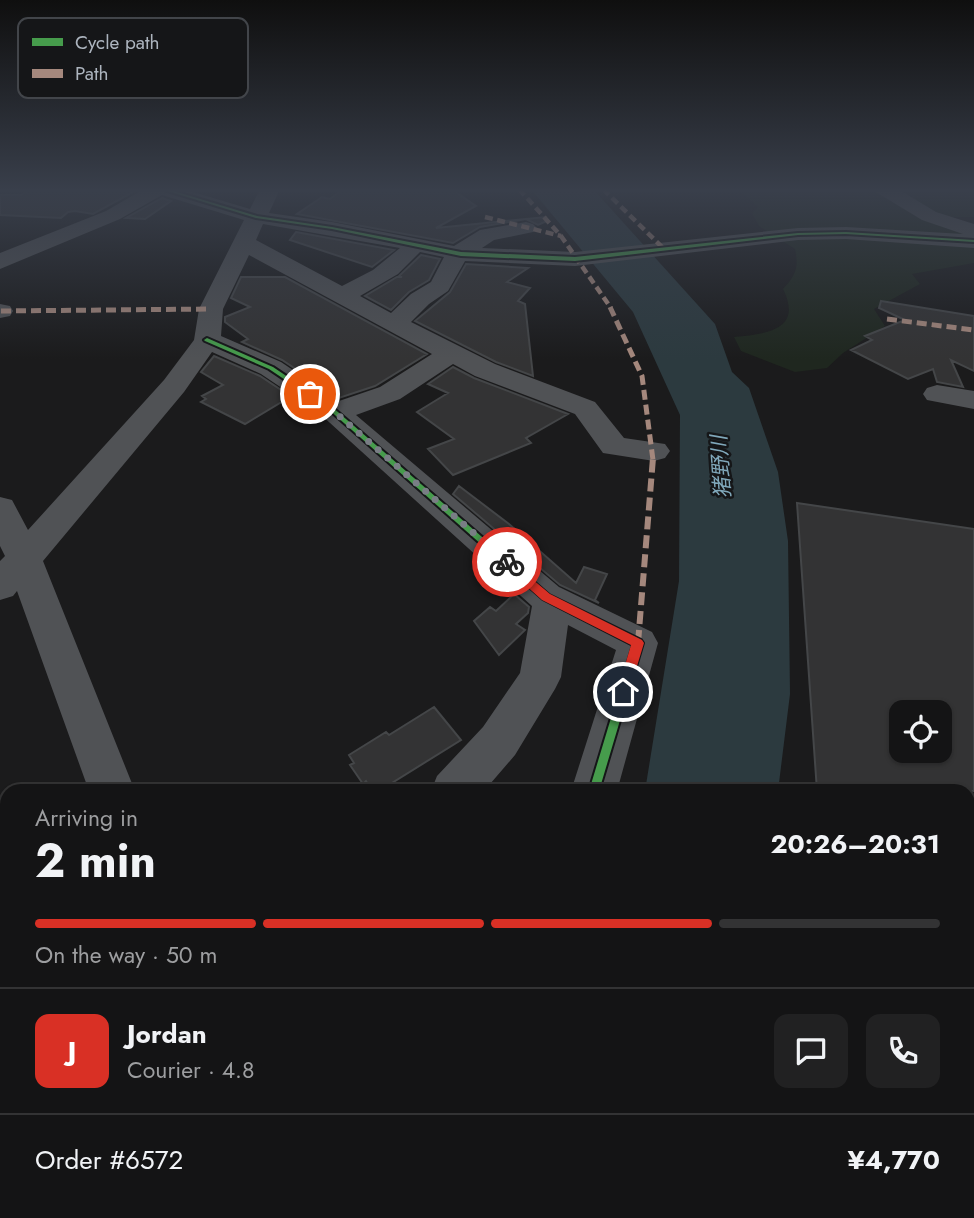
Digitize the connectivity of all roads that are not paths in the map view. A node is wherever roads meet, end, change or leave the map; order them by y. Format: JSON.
{"nodes":[{"id":1,"x":39,"y":246,"type":"edge"},
{"id":2,"x":240,"y":246,"type":"edge"},
{"id":3,"x":249,"y":246,"type":"edge"},
{"id":4,"x":414,"y":246,"type":"edge"},
{"id":5,"x":420,"y":246,"type":"edge"},
{"id":6,"x":470,"y":246,"type":"edge"},
{"id":7,"x":692,"y":246,"type":"edge"},
{"id":8,"x":458,"y":253,"type":"junction"},
{"id":9,"x":0,"y":262,"type":"edge"},
{"id":10,"x":340,"y":296,"type":"junction"},
{"id":11,"x":394,"y":324,"type":"junction"},
{"id":12,"x":207,"y":341,"type":"junction"},
{"id":13,"x":452,"y":353,"type":"junction"},
{"id":14,"x":937,"y":394,"type":"dead end"},
{"id":15,"x":974,"y":400,"type":"edge"},
{"id":16,"x":335,"y":412,"type":"junction"},
{"id":17,"x":654,"y":451,"type":"dead end"},
{"id":18,"x":0,"y":509,"type":"edge"},
{"id":19,"x":12,"y":571,"type":"edge"},
{"id":20,"x":552,"y":600,"type":"junction"},
{"id":21,"x":109,"y":784,"type":"edge"},
{"id":22,"x":460,"y":784,"type":"edge"},
{"id":23,"x":596,"y":784,"type":"edge"}],
"edges":[{"from":1,"to":9,"type":"street"},
{"from":2,"to":12,"type":"street"},
{"from":3,"to":10,"type":"street"},
{"from":4,"to":10,"type":"street"},
{"from":5,"to":8,"type":"street"},
{"from":6,"to":8,"type":"street"},
{"from":7,"to":8,"type":"street"},
{"from":8,"to":11,"type":"street"},
{"from":10,"to":11,"type":"street"},
{"from":11,"to":13,"type":"street"},
{"from":12,"to":16,"type":"street"},
{"from":12,"to":19,"type":"street"},
{"from":13,"to":16,"type":"street"},
{"from":13,"to":17,"type":"street"},
{"from":14,"to":15,"type":"street"},
{"from":16,"to":20,"type":"street"},
{"from":18,"to":19,"type":"street"},
{"from":19,"to":21,"type":"street"},
{"from":20,"to":22,"type":"street"},
{"from":20,"to":23,"type":"street"}]}
